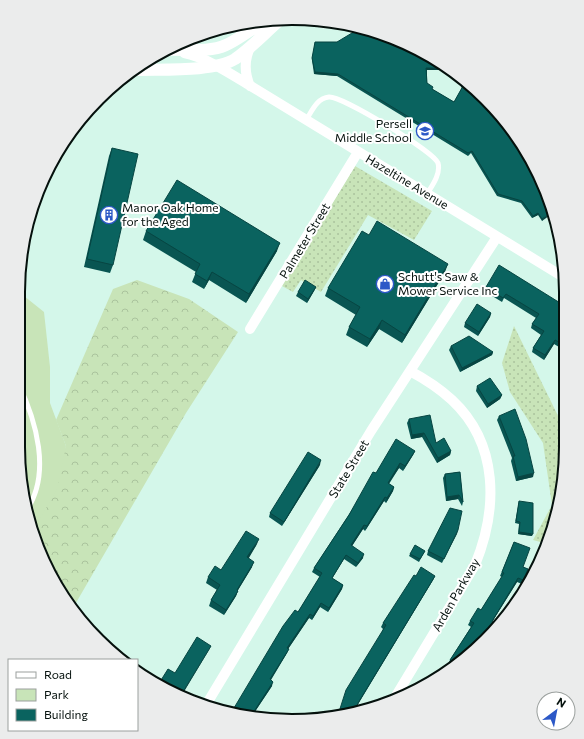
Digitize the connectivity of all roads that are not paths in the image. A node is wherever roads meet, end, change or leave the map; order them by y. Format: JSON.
{"nodes":[{"id":1,"x":273,"y":26,"type":"edge"},
{"id":2,"x":255,"y":27,"type":"edge"},
{"id":3,"x":253,"y":43,"type":"junction"},
{"id":4,"x":181,"y":50,"type":"edge"},
{"id":5,"x":177,"y":52,"type":"edge"},
{"id":6,"x":213,"y":65,"type":"junction"},
{"id":7,"x":144,"y":70,"type":"edge"},
{"id":8,"x":250,"y":86,"type":"junction"},
{"id":9,"x":306,"y":120,"type":"junction"},
{"id":10,"x":358,"y":152,"type":"junction"},
{"id":11,"x":427,"y":194,"type":"junction"},
{"id":12,"x":497,"y":237,"type":"junction"},
{"id":13,"x":558,"y":274,"type":"edge"},
{"id":14,"x":250,"y":329,"type":"dead end"},
{"id":15,"x":410,"y":371,"type":"junction"},
{"id":16,"x":25,"y":402,"type":"edge"},
{"id":17,"x":31,"y":503,"type":"edge"},
{"id":18,"x":398,"y":692,"type":"edge"},
{"id":19,"x":209,"y":701,"type":"edge"}],
"edges":[{"from":1,"to":3,"type":"street"},
{"from":2,"to":4,"type":"street"},
{"from":3,"to":6,"type":"street"},
{"from":3,"to":8,"type":"street"},
{"from":5,"to":6,"type":"street","name":"Hazeltine Avenue"},
{"from":6,"to":7,"type":"street"},
{"from":6,"to":8,"type":"street","name":"Hazeltine Avenue"},
{"from":8,"to":9,"type":"street","name":"Hazeltine Avenue"},
{"from":9,"to":10,"type":"street","name":"Hazeltine Avenue"},
{"from":9,"to":11,"type":"lane"},
{"from":10,"to":11,"type":"street","name":"Hazeltine Avenue"},
{"from":10,"to":14,"type":"street","name":"Palmeter Street"},
{"from":11,"to":12,"type":"street","name":"Hazeltine Avenue"},
{"from":12,"to":13,"type":"street","name":"Hazeltine Avenue"},
{"from":12,"to":15,"type":"street","name":"State Street"},
{"from":15,"to":18,"type":"street","name":"Arden Parkway"},
{"from":15,"to":19,"type":"street","name":"State Street"},
{"from":16,"to":17,"type":"lane"}]}
